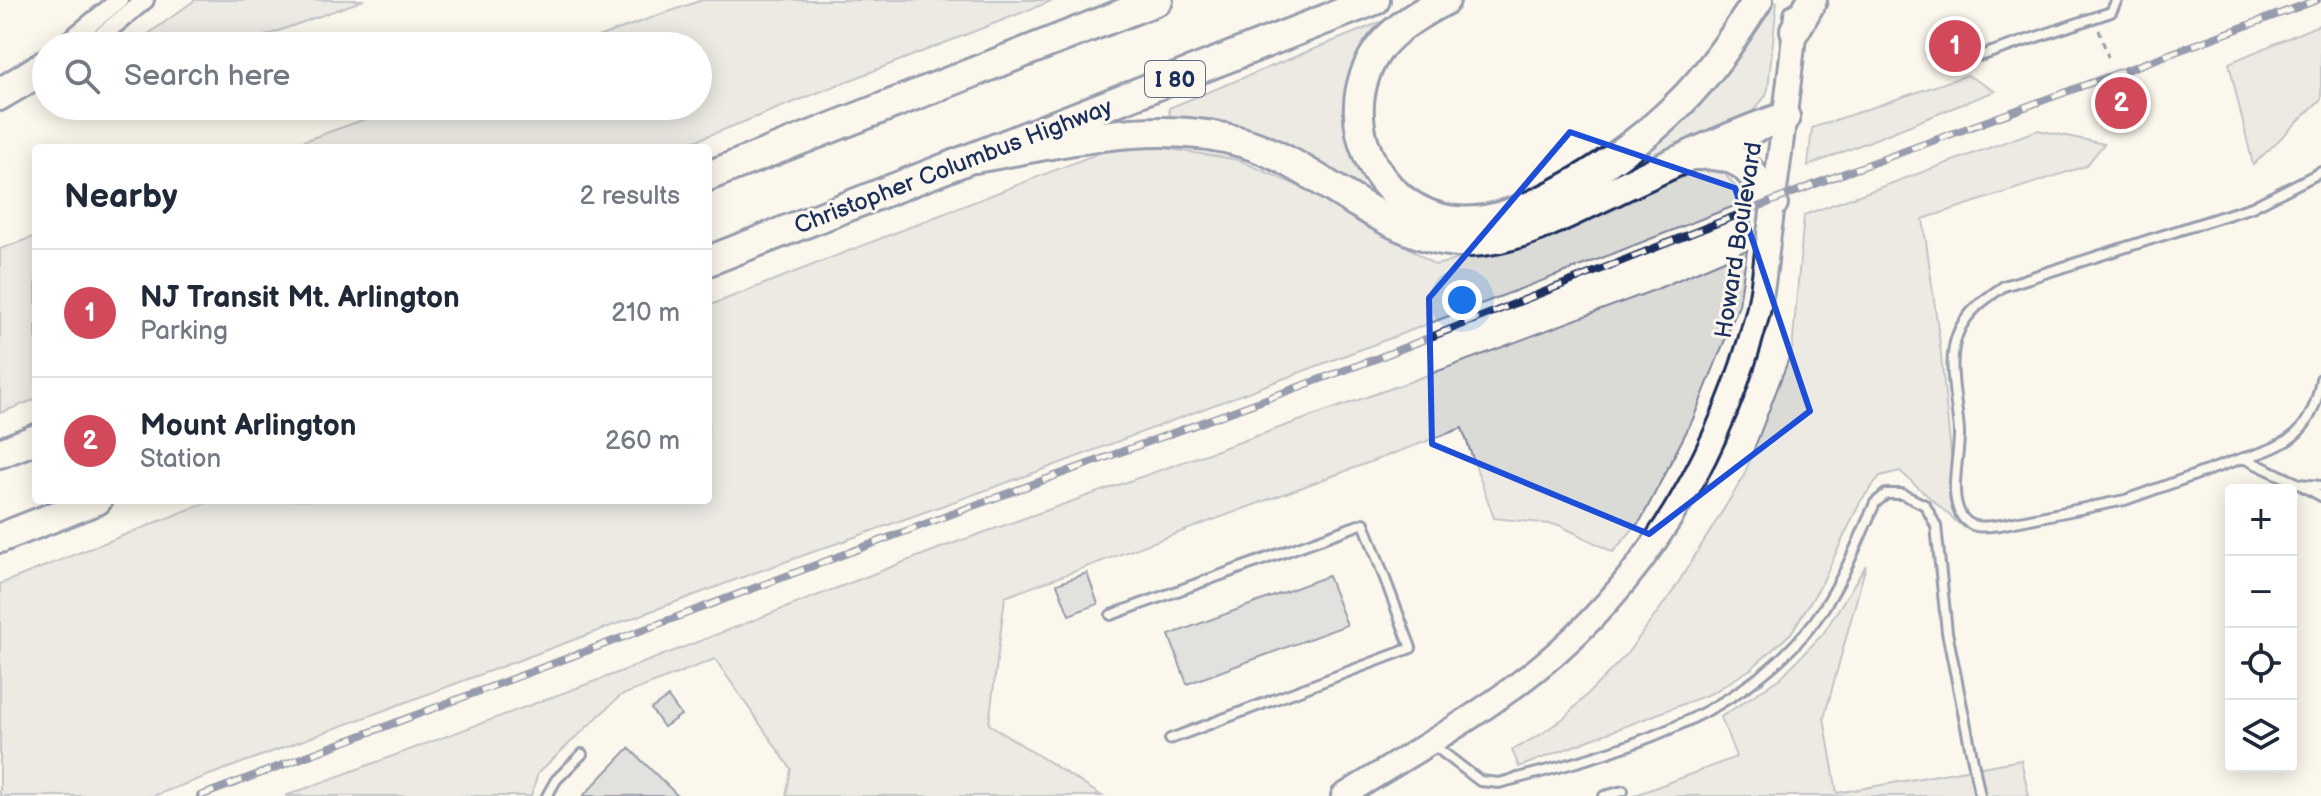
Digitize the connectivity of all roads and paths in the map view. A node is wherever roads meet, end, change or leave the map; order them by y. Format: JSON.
{"nodes":[{"id":1,"x":119,"y":0,"type":"edge"},
{"id":2,"x":145,"y":0,"type":"edge"},
{"id":3,"x":1158,"y":0,"type":"edge"},
{"id":4,"x":1375,"y":0,"type":"edge"},
{"id":5,"x":1445,"y":0,"type":"edge"},
{"id":6,"x":1758,"y":0,"type":"edge"},
{"id":7,"x":1798,"y":0,"type":"edge"},
{"id":8,"x":1812,"y":0,"type":"edge"},
{"id":9,"x":2117,"y":0,"type":"edge"},
{"id":10,"x":2096,"y":25,"type":"dead end"},
{"id":11,"x":1795,"y":30,"type":"junction"},
{"id":12,"x":79,"y":32,"type":"edge"},
{"id":13,"x":106,"y":32,"type":"edge"},
{"id":14,"x":1932,"y":53,"type":"dead end"},
{"id":15,"x":2108,"y":57,"type":"dead end"},
{"id":16,"x":32,"y":68,"type":"edge"},
{"id":17,"x":32,"y":79,"type":"edge"},
{"id":18,"x":10,"y":85,"type":"edge"},
{"id":19,"x":0,"y":102,"type":"edge"},
{"id":20,"x":1785,"y":117,"type":"junction"},
{"id":21,"x":1687,"y":156,"type":"junction"},
{"id":22,"x":975,"y":158,"type":"junction"},
{"id":23,"x":2321,"y":172,"type":"edge"},
{"id":24,"x":712,"y":174,"type":"edge"},
{"id":25,"x":1773,"y":203,"type":"junction"},
{"id":26,"x":712,"y":259,"type":"edge"},
{"id":27,"x":2321,"y":379,"type":"edge"},
{"id":28,"x":32,"y":441,"type":"edge"},
{"id":29,"x":0,"y":453,"type":"edge"},
{"id":30,"x":2243,"y":458,"type":"junction"},
{"id":31,"x":2299,"y":484,"type":"junction"},
{"id":32,"x":2321,"y":486,"type":"edge"},
{"id":33,"x":2321,"y":496,"type":"edge"},
{"id":34,"x":87,"y":504,"type":"edge"},
{"id":35,"x":0,"y":538,"type":"edge"},
{"id":36,"x":1111,"y":615,"type":"dead end"},
{"id":37,"x":1170,"y":739,"type":"dead end"},
{"id":38,"x":1430,"y":742,"type":"junction"},
{"id":39,"x":582,"y":754,"type":"dead end"},
{"id":40,"x":1623,"y":791,"type":"dead end"},
{"id":41,"x":547,"y":796,"type":"edge"},
{"id":42,"x":1343,"y":796,"type":"edge"},
{"id":43,"x":1604,"y":796,"type":"edge"},
{"id":44,"x":1980,"y":796,"type":"edge"}],
"edges":[{"from":1,"to":12,"type":"street"},
{"from":2,"to":13,"type":"street"},
{"from":3,"to":24,"type":"highway"},
{"from":4,"to":22,"type":"highway","name":"Christopher Columbus Highway","number":"I 80"},
{"from":5,"to":6,"type":"highway"},
{"from":7,"to":11,"type":"main road","name":"Howard Boulevard"},
{"from":8,"to":11,"type":"highway"},
{"from":9,"to":14,"type":"lane"},
{"from":10,"to":15,"type":"path"},
{"from":11,"to":20,"type":"main road","name":"Howard Boulevard"},
{"from":16,"to":18,"type":"street"},
{"from":17,"to":18,"type":"street"},
{"from":18,"to":19,"type":"street"},
{"from":20,"to":21,"type":"highway"},
{"from":20,"to":25,"type":"main road","name":"Howard Boulevard"},
{"from":21,"to":22,"type":"highway"},
{"from":21,"to":25,"type":"highway"},
{"from":22,"to":26,"type":"highway","name":"Christopher Columbus Highway","number":"I 80"},
{"from":23,"to":30,"type":"lane"},
{"from":25,"to":38,"type":"main road","name":"Howard Boulevard"},
{"from":27,"to":30,"type":"lane"},
{"from":28,"to":29,"type":"highway"},
{"from":30,"to":31,"type":"lane"},
{"from":31,"to":32,"type":"lane"},
{"from":31,"to":33,"type":"lane"},
{"from":34,"to":35,"type":"highway"},
{"from":36,"to":37,"type":"lane"},
{"from":38,"to":42,"type":"main road","name":"Howard Boulevard"},
{"from":38,"to":44,"type":"lane"},
{"from":39,"to":41,"type":"lane"},
{"from":40,"to":43,"type":"lane"}]}
